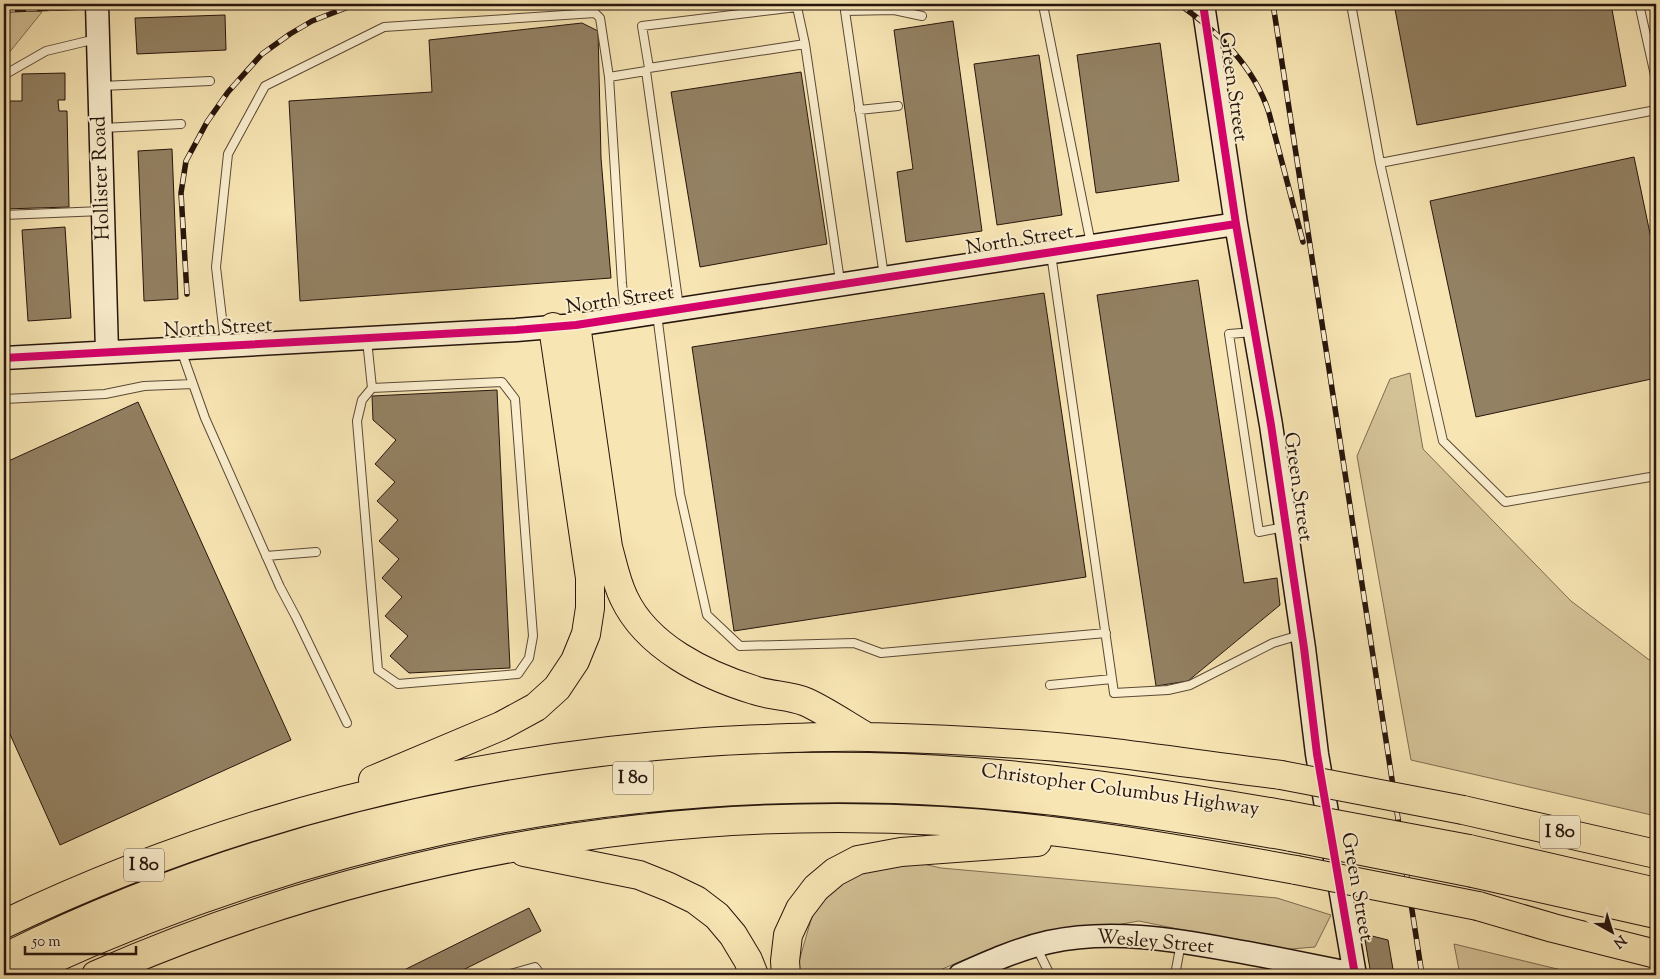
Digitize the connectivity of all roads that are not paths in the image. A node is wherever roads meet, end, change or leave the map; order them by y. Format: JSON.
{"nodes":[{"id":1,"x":97,"y":4,"type":"edge"},
{"id":2,"x":1203,"y":4,"type":"edge"},
{"id":3,"x":1351,"y":4,"type":"edge"},
{"id":4,"x":1638,"y":4,"type":"edge"},
{"id":5,"x":1043,"y":5,"type":"dead end"},
{"id":6,"x":922,"y":16,"type":"dead end"},
{"id":7,"x":98,"y":38,"type":"junction"},
{"id":8,"x":805,"y":44,"type":"junction"},
{"id":9,"x":647,"y":70,"type":"junction"},
{"id":10,"x":4,"y":75,"type":"edge"},
{"id":11,"x":609,"y":77,"type":"junction"},
{"id":12,"x":1656,"y":80,"type":"edge"},
{"id":13,"x":210,"y":81,"type":"dead end"},
{"id":14,"x":100,"y":86,"type":"junction"},
{"id":15,"x":898,"y":106,"type":"dead end"},
{"id":16,"x":859,"y":110,"type":"junction"},
{"id":17,"x":1656,"y":110,"type":"edge"},
{"id":18,"x":181,"y":124,"type":"dead end"},
{"id":19,"x":101,"y":128,"type":"junction"},
{"id":20,"x":1380,"y":163,"type":"junction"},
{"id":21,"x":103,"y":211,"type":"junction"},
{"id":22,"x":4,"y":215,"type":"edge"},
{"id":23,"x":1236,"y":224,"type":"junction"},
{"id":24,"x":1091,"y":246,"type":"junction"},
{"id":25,"x":1051,"y":252,"type":"junction"},
{"id":26,"x":884,"y":278,"type":"junction"},
{"id":27,"x":840,"y":284,"type":"junction"},
{"id":28,"x":679,"y":309,"type":"junction"},
{"id":29,"x":657,"y":312,"type":"junction"},
{"id":30,"x":626,"y":317,"type":"junction"},
{"id":31,"x":564,"y":326,"type":"junction"},
{"id":32,"x":367,"y":338,"type":"junction"},
{"id":33,"x":226,"y":345,"type":"junction"},
{"id":34,"x":181,"y":348,"type":"junction"},
{"id":35,"x":107,"y":352,"type":"junction"},
{"id":36,"x":4,"y":358,"type":"edge"},
{"id":37,"x":193,"y":384,"type":"junction"},
{"id":38,"x":372,"y":388,"type":"junction"},
{"id":39,"x":4,"y":399,"type":"edge"},
{"id":40,"x":1656,"y":476,"type":"edge"},
{"id":41,"x":316,"y":552,"type":"dead end"},
{"id":42,"x":266,"y":556,"type":"junction"},
{"id":43,"x":1106,"y":633,"type":"junction"},
{"id":44,"x":1302,"y":635,"type":"junction"},
{"id":45,"x":1112,"y":679,"type":"junction"},
{"id":46,"x":1050,"y":685,"type":"dead end"},
{"id":47,"x":347,"y":723,"type":"dead end"},
{"id":48,"x":867,"y":737,"type":"junction"},
{"id":49,"x":289,"y":816,"type":"junction"},
{"id":50,"x":1289,"y":826,"type":"junction"},
{"id":51,"x":1102,"y":837,"type":"junction"},
{"id":52,"x":508,"y":849,"type":"junction"},
{"id":53,"x":1656,"y":854,"type":"edge"},
{"id":54,"x":1471,"y":861,"type":"junction"},
{"id":55,"x":1656,"y":892,"type":"edge"},
{"id":56,"x":1656,"y":914,"type":"edge"},
{"id":57,"x":4,"y":924,"type":"edge"},
{"id":58,"x":1181,"y":942,"type":"junction"},
{"id":59,"x":1036,"y":946,"type":"junction"},
{"id":60,"x":1656,"y":954,"type":"edge"},
{"id":61,"x":4,"y":958,"type":"edge"},
{"id":62,"x":972,"y":973,"type":"edge"},
{"id":63,"x":1354,"y":974,"type":"edge"},
{"id":64,"x":18,"y":975,"type":"edge"},
{"id":65,"x":96,"y":975,"type":"edge"},
{"id":66,"x":507,"y":975,"type":"edge"},
{"id":67,"x":540,"y":975,"type":"edge"},
{"id":68,"x":754,"y":975,"type":"edge"},
{"id":69,"x":786,"y":975,"type":"edge"},
{"id":70,"x":1050,"y":975,"type":"edge"},
{"id":71,"x":1175,"y":975,"type":"edge"}],
"edges":[{"from":1,"to":7,"type":"street","name":"Hollister Road"},
{"from":2,"to":23,"type":"street","name":"Green Street"},
{"from":3,"to":20,"type":"lane"},
{"from":4,"to":12,"type":"lane"},
{"from":5,"to":24,"type":"lane"},
{"from":6,"to":16,"type":"lane"},
{"from":7,"to":10,"type":"lane"},
{"from":7,"to":14,"type":"street","name":"Hollister Road"},
{"from":8,"to":9,"type":"lane"},
{"from":8,"to":9,"type":"lane"},
{"from":8,"to":27,"type":"lane"},
{"from":9,"to":11,"type":"lane"},
{"from":9,"to":28,"type":"lane"},
{"from":11,"to":30,"type":"lane"},
{"from":11,"to":33,"type":"lane"},
{"from":13,"to":14,"type":"lane"},
{"from":14,"to":19,"type":"street","name":"Hollister Road"},
{"from":15,"to":16,"type":"lane"},
{"from":16,"to":26,"type":"lane"},
{"from":17,"to":20,"type":"lane"},
{"from":18,"to":19,"type":"lane"},
{"from":19,"to":21,"type":"street","name":"Hollister Road"},
{"from":20,"to":40,"type":"lane"},
{"from":21,"to":22,"type":"lane"},
{"from":21,"to":35,"type":"street","name":"Hollister Road"},
{"from":23,"to":24,"type":"street","name":"North Street"},
{"from":23,"to":44,"type":"street","name":"Green Street"},
{"from":24,"to":25,"type":"street","name":"North Street"},
{"from":25,"to":26,"type":"street","name":"North Street"},
{"from":25,"to":43,"type":"lane"},
{"from":26,"to":27,"type":"street","name":"North Street"},
{"from":27,"to":28,"type":"street","name":"North Street"},
{"from":28,"to":29,"type":"street","name":"North Street"},
{"from":29,"to":30,"type":"street","name":"North Street"},
{"from":29,"to":43,"type":"lane"},
{"from":30,"to":31,"type":"street","name":"North Street"},
{"from":31,"to":32,"type":"street","name":"North Street"},
{"from":31,"to":48,"type":"highway"},
{"from":31,"to":49,"type":"highway"},
{"from":32,"to":33,"type":"street","name":"North Street"},
{"from":32,"to":38,"type":"lane"},
{"from":33,"to":34,"type":"street","name":"North Street"},
{"from":34,"to":35,"type":"street","name":"North Street"},
{"from":34,"to":37,"type":"lane"},
{"from":35,"to":36,"type":"street","name":"North Street"},
{"from":37,"to":39,"type":"lane"},
{"from":37,"to":42,"type":"lane"},
{"from":38,"to":38,"type":"lane"},
{"from":41,"to":42,"type":"lane"},
{"from":42,"to":47,"type":"lane"},
{"from":43,"to":45,"type":"lane"},
{"from":44,"to":45,"type":"lane"},
{"from":44,"to":63,"type":"street","name":"Green Street"},
{"from":45,"to":46,"type":"lane"},
{"from":48,"to":49,"type":"highway","name":"Christopher Columbus Highway","number":"I 80"},
{"from":48,"to":53,"type":"highway","name":"Christopher Columbus Highway","number":"I 80","bridge":true},
{"from":49,"to":57,"type":"highway","name":"Christopher Columbus Highway","number":"I 80"},
{"from":50,"to":54,"type":"highway","name":"Christopher Columbus Highway","number":"I 80","bridge":true},
{"from":50,"to":61,"type":"highway","name":"Christopher Columbus Highway","number":"I 80"},
{"from":50,"to":64,"type":"highway","name":"Christopher Columbus Highway","number":"I 80"},
{"from":51,"to":52,"type":"highway"},
{"from":51,"to":60,"type":"highway","bridge":true},
{"from":51,"to":69,"type":"highway"},
{"from":52,"to":65,"type":"highway"},
{"from":52,"to":68,"type":"highway"},
{"from":54,"to":55,"type":"highway","name":"Christopher Columbus Highway","number":"I 80"},
{"from":54,"to":56,"type":"highway","name":"Christopher Columbus Highway","number":"I 80"},
{"from":58,"to":59,"type":"street","name":"Wesley Street"},
{"from":58,"to":63,"type":"street","name":"Wesley Street"},
{"from":58,"to":71,"type":"lane"},
{"from":59,"to":62,"type":"street","name":"Wesley Street"},
{"from":59,"to":70,"type":"lane"},
{"from":66,"to":67,"type":"lane"}]}
